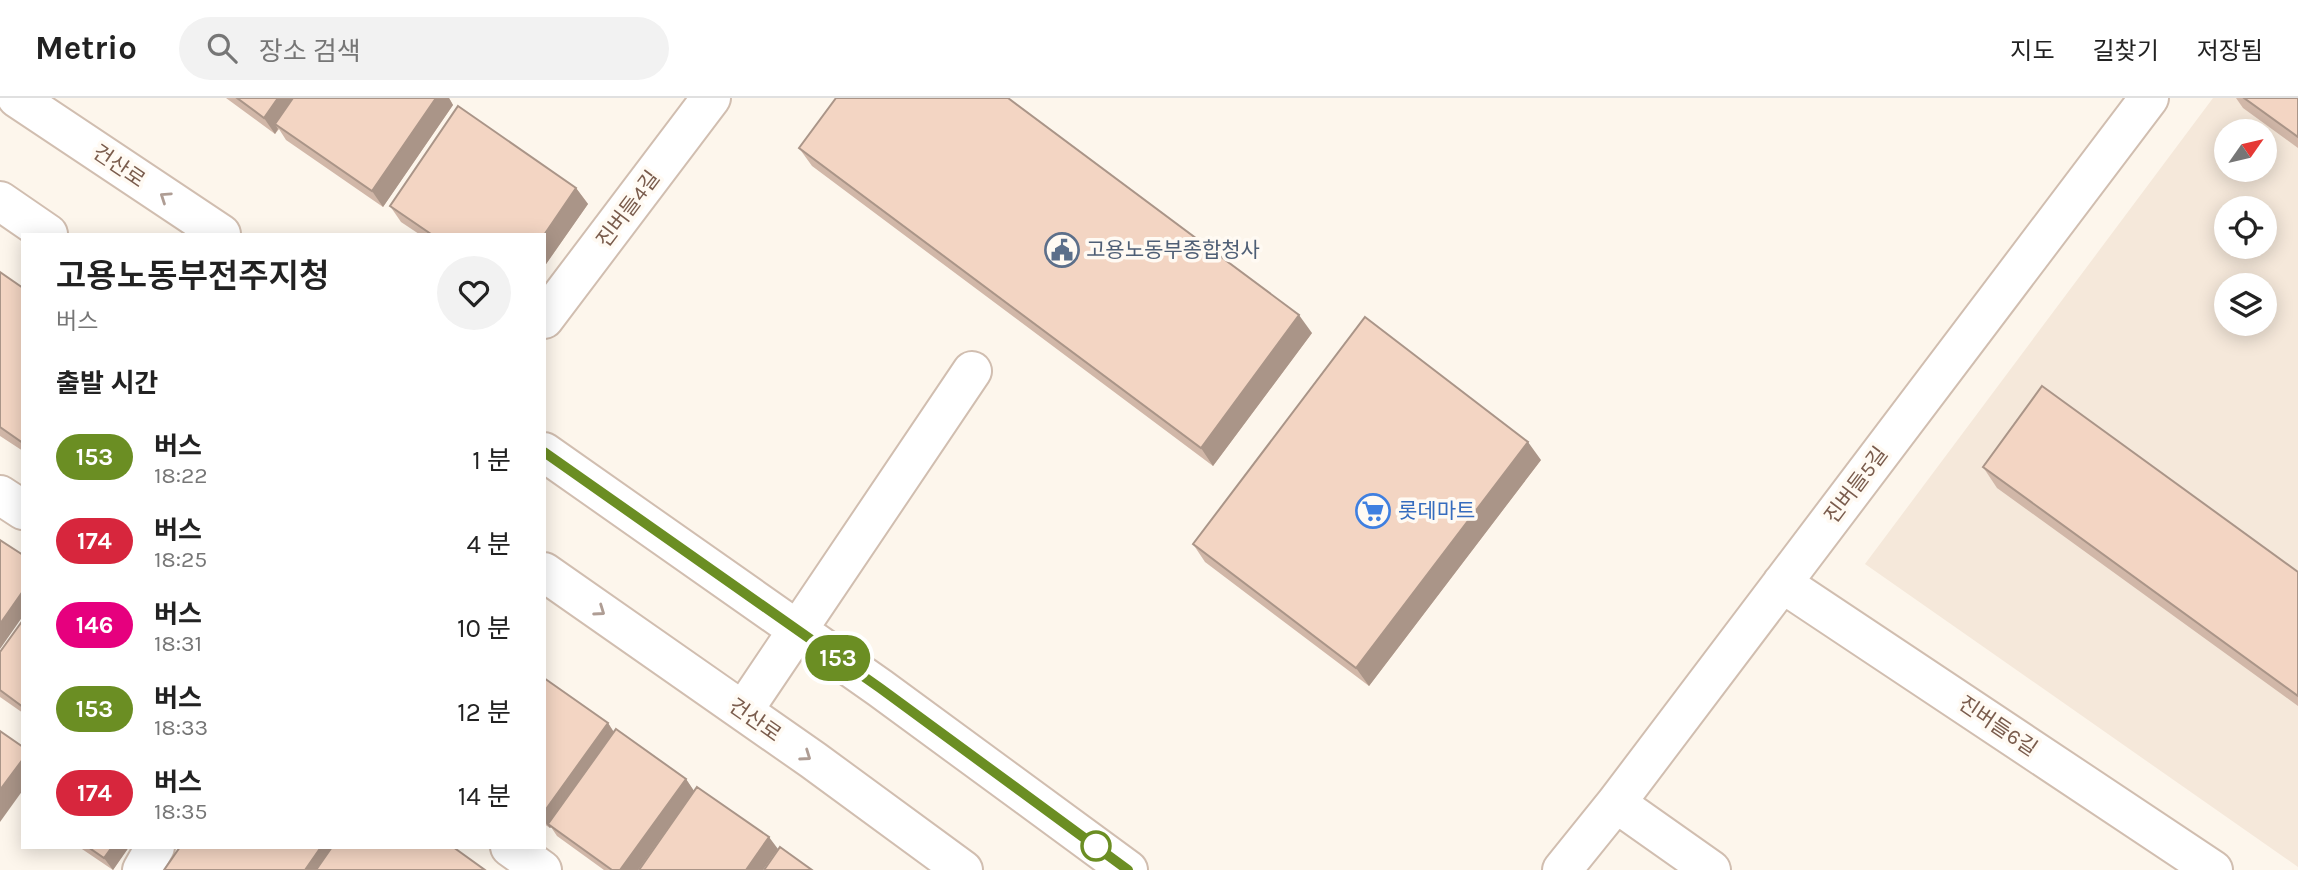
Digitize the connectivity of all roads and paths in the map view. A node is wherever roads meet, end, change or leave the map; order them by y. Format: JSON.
{"nodes":[{"id":1,"x":711,"y":98,"type":"edge"},
{"id":2,"x":2149,"y":98,"type":"edge"},
{"id":3,"x":40,"y":104,"type":"edge"},
{"id":4,"x":0,"y":201,"type":"edge"},
{"id":5,"x":47,"y":233,"type":"edge"},
{"id":6,"x":220,"y":233,"type":"edge"},
{"id":7,"x":546,"y":316,"type":"edge"},
{"id":8,"x":972,"y":370,"type":"dead end"},
{"id":9,"x":546,"y":453,"type":"edge"},
{"id":10,"x":0,"y":495,"type":"edge"},
{"id":11,"x":21,"y":509,"type":"edge"},
{"id":12,"x":546,"y":573,"type":"edge"},
{"id":13,"x":1782,"y":583,"type":"junction"},
{"id":14,"x":797,"y":630,"type":"junction"},
{"id":15,"x":743,"y":711,"type":"junction"},
{"id":16,"x":1616,"y":803,"type":"junction"},
{"id":17,"x":154,"y":849,"type":"edge"},
{"id":18,"x":513,"y":849,"type":"edge"},
{"id":19,"x":142,"y":870,"type":"edge"},
{"id":20,"x":542,"y":870,"type":"edge"},
{"id":21,"x":963,"y":870,"type":"edge"},
{"id":22,"x":1128,"y":870,"type":"edge"},
{"id":23,"x":1562,"y":870,"type":"edge"},
{"id":24,"x":1712,"y":870,"type":"edge"},
{"id":25,"x":2213,"y":870,"type":"edge"}],
"edges":[{"from":1,"to":7,"type":"street","name":"진버들4길"},
{"from":2,"to":13,"type":"street","name":"진버들5길"},
{"from":6,"to":3,"type":"street","name":"건산로","one_way":true},
{"from":4,"to":5,"type":"street"},
{"from":8,"to":14,"type":"street"},
{"from":9,"to":14,"type":"street"},
{"from":10,"to":11,"type":"street"},
{"from":12,"to":15,"type":"street","name":"건산로","one_way":true},
{"from":13,"to":16,"type":"street","name":"진버들5길"},
{"from":13,"to":25,"type":"street","name":"진버들6길"},
{"from":14,"to":15,"type":"street"},
{"from":14,"to":22,"type":"street"},
{"from":15,"to":21,"type":"street","name":"건산로","one_way":true},
{"from":16,"to":23,"type":"street","name":"진버들5길"},
{"from":16,"to":24,"type":"street"},
{"from":17,"to":19,"type":"street"},
{"from":18,"to":20,"type":"street"}]}
